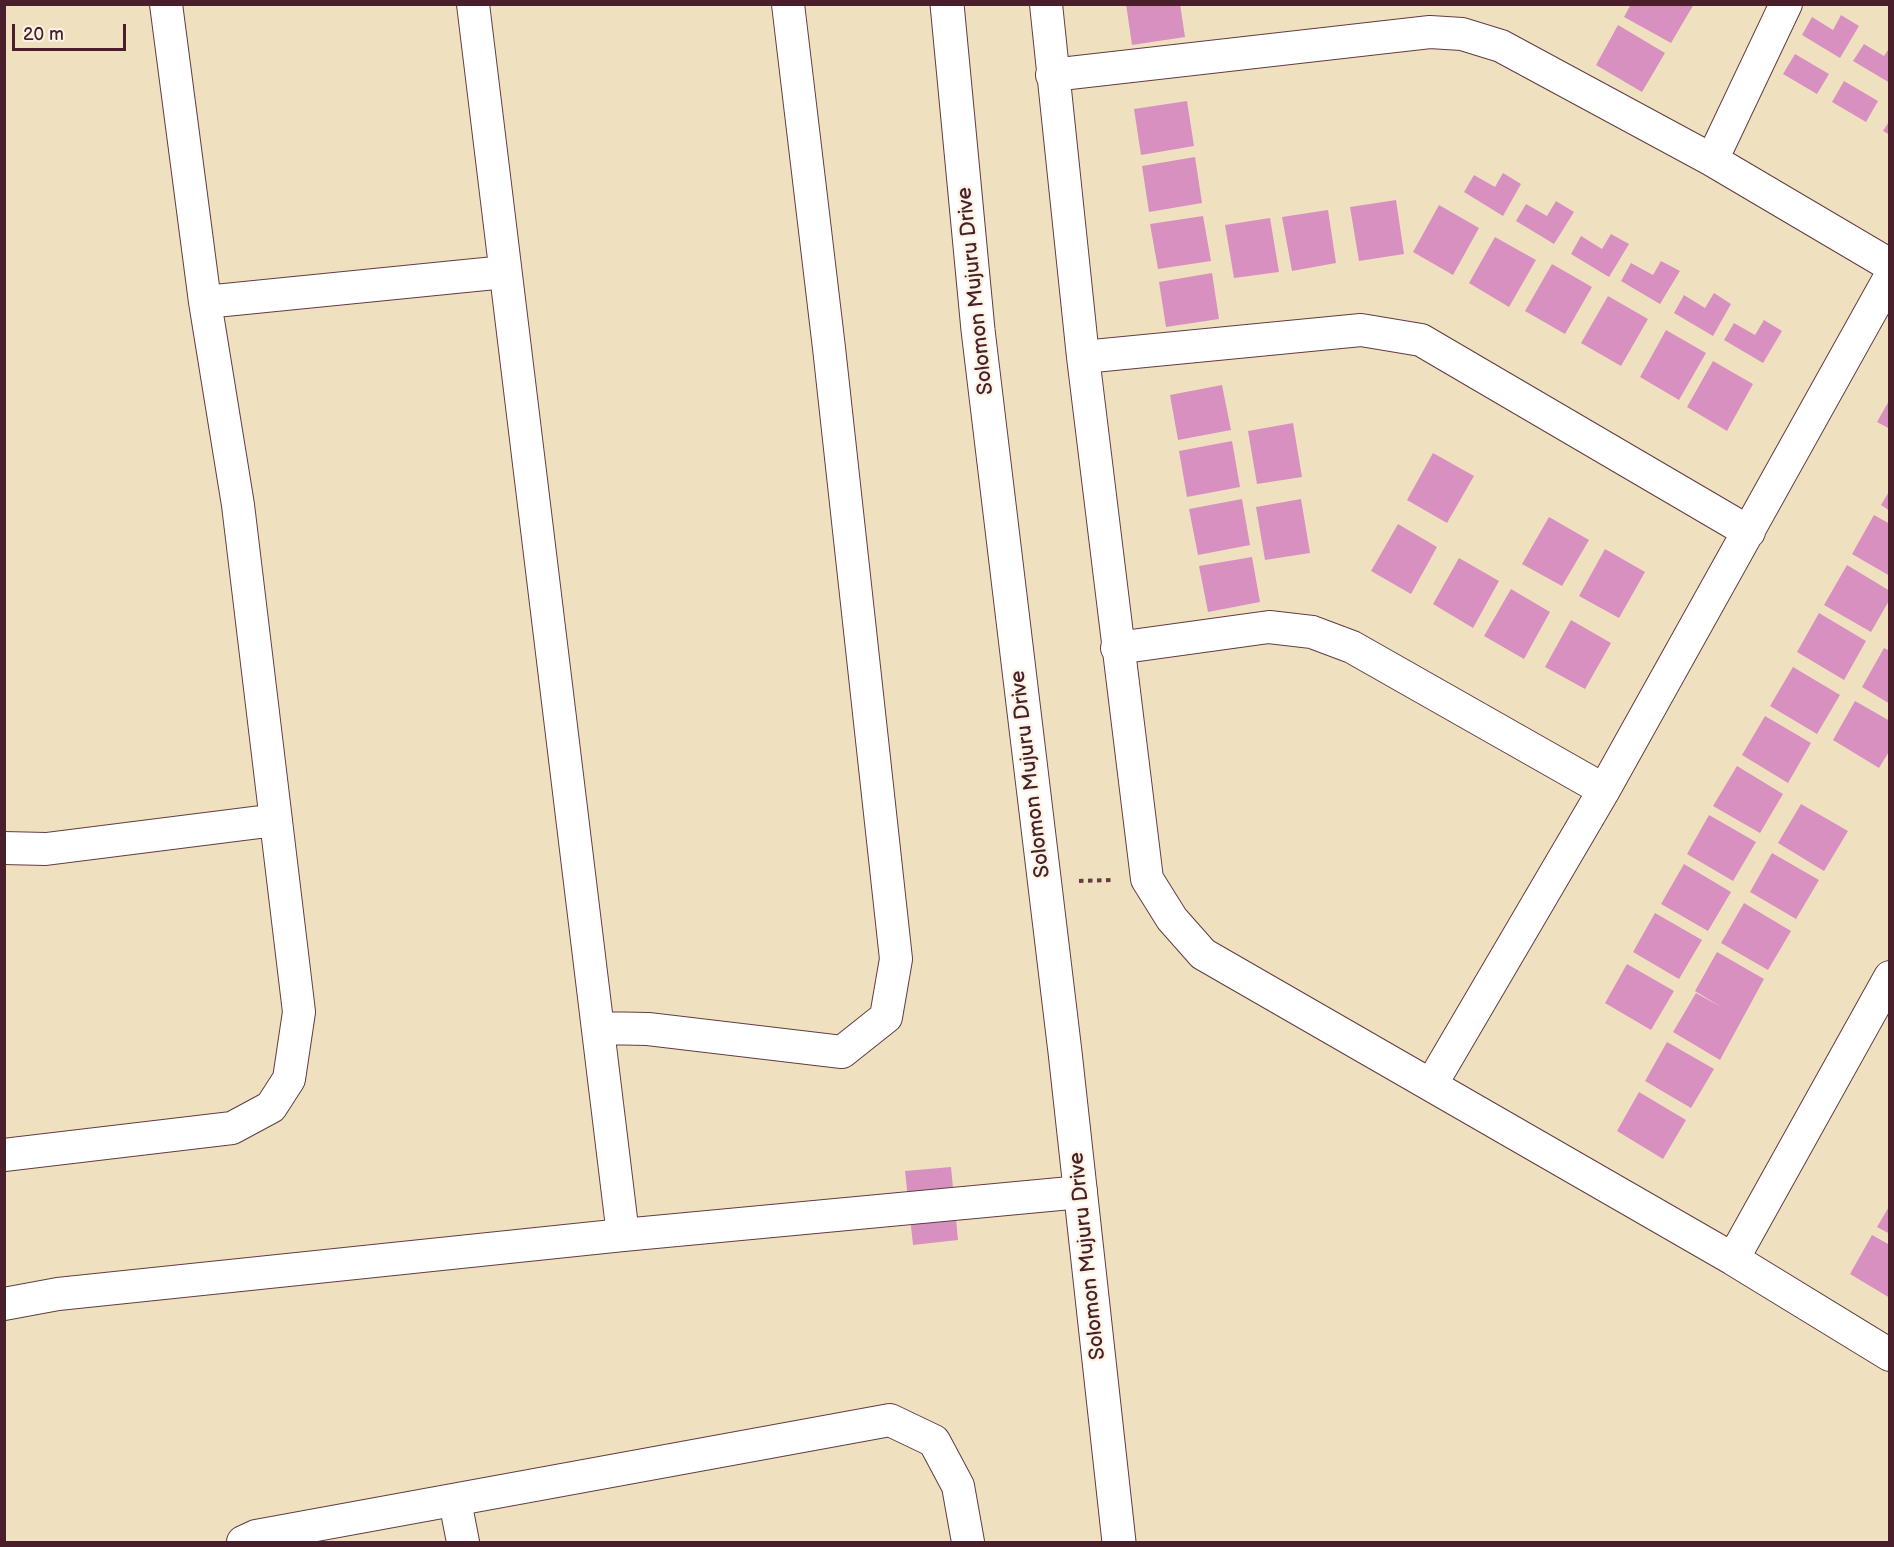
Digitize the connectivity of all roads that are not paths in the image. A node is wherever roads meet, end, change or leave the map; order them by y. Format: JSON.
{"nodes":[{"id":1,"x":166,"y":4,"type":"edge"},
{"id":2,"x":473,"y":4,"type":"edge"},
{"id":3,"x":788,"y":4,"type":"edge"},
{"id":4,"x":947,"y":4,"type":"edge"},
{"id":5,"x":1046,"y":4,"type":"edge"},
{"id":6,"x":1786,"y":4,"type":"edge"},
{"id":7,"x":1052,"y":75,"type":"junction"},
{"id":8,"x":1712,"y":160,"type":"junction"},
{"id":9,"x":1890,"y":265,"type":"edge"},
{"id":10,"x":505,"y":272,"type":"junction"},
{"id":11,"x":1890,"y":277,"type":"edge"},
{"id":12,"x":205,"y":302,"type":"junction"},
{"id":13,"x":1083,"y":357,"type":"junction"},
{"id":14,"x":1749,"y":532,"type":"junction"},
{"id":15,"x":1118,"y":648,"type":"junction"},
{"id":16,"x":1604,"y":790,"type":"junction"},
{"id":17,"x":276,"y":820,"type":"junction"},
{"id":18,"x":4,"y":848,"type":"edge"},
{"id":19,"x":1890,"y":977,"type":"edge"},
{"id":20,"x":599,"y":1028,"type":"junction"},
{"id":21,"x":1431,"y":1085,"type":"junction"},
{"id":22,"x":4,"y":1155,"type":"edge"},
{"id":23,"x":1081,"y":1192,"type":"junction"},
{"id":24,"x":623,"y":1235,"type":"junction"},
{"id":25,"x":1733,"y":1259,"type":"junction"},
{"id":26,"x":4,"y":1304,"type":"edge"},
{"id":27,"x":1890,"y":1355,"type":"edge"},
{"id":28,"x":455,"y":1501,"type":"junction"},
{"id":29,"x":243,"y":1542,"type":"edge"},
{"id":30,"x":463,"y":1542,"type":"edge"},
{"id":31,"x":968,"y":1542,"type":"edge"},
{"id":32,"x":1119,"y":1542,"type":"edge"}],
"edges":[{"from":1,"to":12,"type":"street"},
{"from":2,"to":10,"type":"street"},
{"from":3,"to":20,"type":"street"},
{"from":4,"to":23,"type":"street","name":"Solomon Mujuru Drive"},
{"from":5,"to":7,"type":"street"},
{"from":6,"to":8,"type":"street"},
{"from":7,"to":8,"type":"street"},
{"from":7,"to":13,"type":"street"},
{"from":8,"to":9,"type":"street"},
{"from":10,"to":12,"type":"street"},
{"from":10,"to":20,"type":"street"},
{"from":11,"to":14,"type":"street"},
{"from":12,"to":17,"type":"street"},
{"from":13,"to":14,"type":"street"},
{"from":13,"to":15,"type":"street"},
{"from":14,"to":16,"type":"street"},
{"from":15,"to":16,"type":"street"},
{"from":15,"to":21,"type":"street"},
{"from":16,"to":21,"type":"street"},
{"from":17,"to":18,"type":"street"},
{"from":17,"to":22,"type":"street"},
{"from":19,"to":25,"type":"street"},
{"from":20,"to":24,"type":"street"},
{"from":21,"to":25,"type":"street"},
{"from":23,"to":24,"type":"street"},
{"from":23,"to":32,"type":"street","name":"Solomon Mujuru Drive"},
{"from":24,"to":26,"type":"street"},
{"from":25,"to":27,"type":"street"},
{"from":28,"to":29,"type":"street"},
{"from":28,"to":30,"type":"street"},
{"from":28,"to":31,"type":"street"}]}
